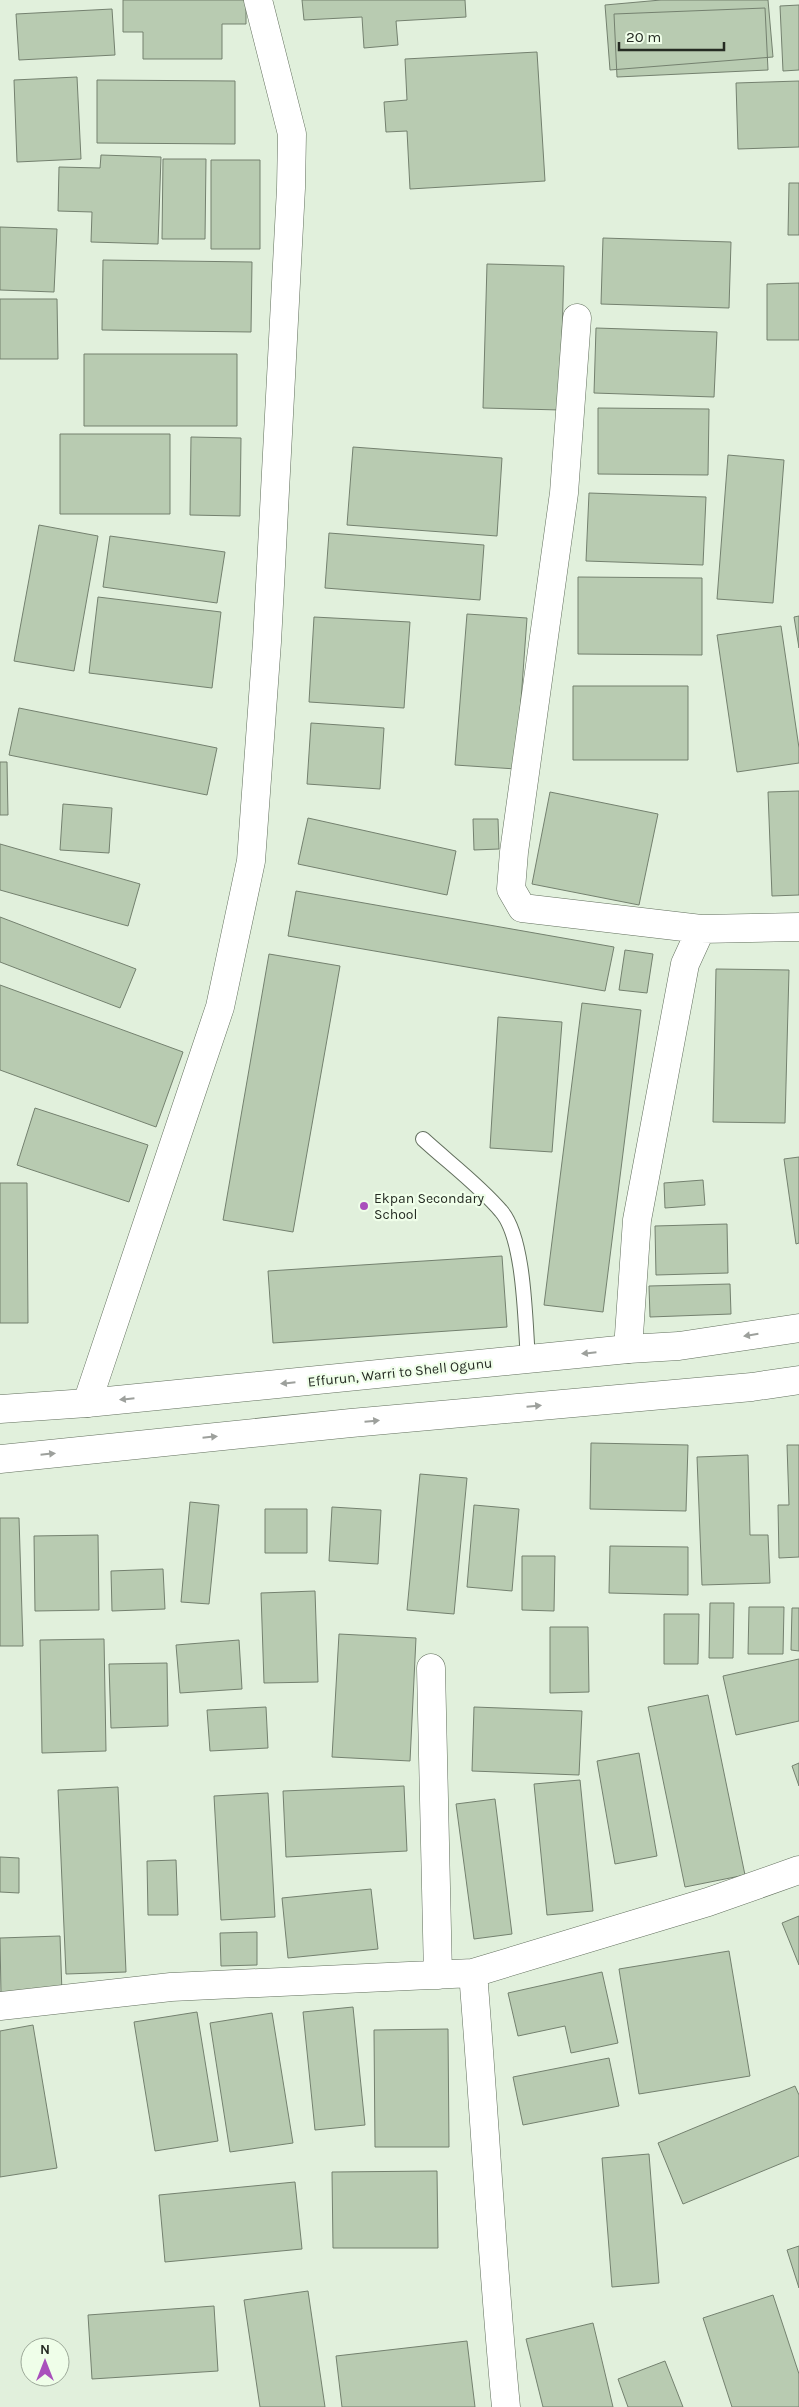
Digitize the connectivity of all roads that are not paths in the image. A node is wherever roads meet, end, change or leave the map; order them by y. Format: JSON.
{"nodes":[{"id":1,"x":258,"y":0,"type":"edge"},
{"id":2,"x":577,"y":318,"type":"dead end"},
{"id":3,"x":799,"y":927,"type":"edge"},
{"id":4,"x":701,"y":929,"type":"junction"},
{"id":5,"x":423,"y":1139,"type":"dead end"},
{"id":6,"x":799,"y":1328,"type":"edge"},
{"id":7,"x":628,"y":1349,"type":"junction"},
{"id":8,"x":528,"y":1359,"type":"junction"},
{"id":9,"x":799,"y":1380,"type":"edge"},
{"id":10,"x":87,"y":1403,"type":"junction"},
{"id":11,"x":0,"y":1409,"type":"edge"},
{"id":12,"x":0,"y":1459,"type":"edge"},
{"id":13,"x":431,"y":1668,"type":"dead end"},
{"id":14,"x":799,"y":1870,"type":"edge"},
{"id":15,"x":473,"y":1974,"type":"junction"},
{"id":16,"x":438,"y":1975,"type":"junction"},
{"id":17,"x":0,"y":2006,"type":"edge"},
{"id":18,"x":506,"y":2407,"type":"edge"}],
"edges":[{"from":1,"to":10,"type":"street"},
{"from":2,"to":4,"type":"street"},
{"from":3,"to":4,"type":"street"},
{"from":4,"to":7,"type":"street"},
{"from":5,"to":8,"type":"lane"},
{"from":6,"to":7,"type":"street","name":"Effurun, Warri to Shell Ogunu","one_way":true},
{"from":7,"to":8,"type":"street","name":"Effurun, Warri to Shell Ogunu","one_way":true},
{"from":8,"to":10,"type":"street","name":"Effurun, Warri to Shell Ogunu","one_way":true},
{"from":12,"to":9,"type":"street","one_way":true},
{"from":10,"to":11,"type":"street","name":"Effurun, Warri to Shell Ogunu"},
{"from":13,"to":16,"type":"street"},
{"from":14,"to":15,"type":"street"},
{"from":15,"to":16,"type":"street"},
{"from":15,"to":18,"type":"street"},
{"from":16,"to":17,"type":"street"}]}
